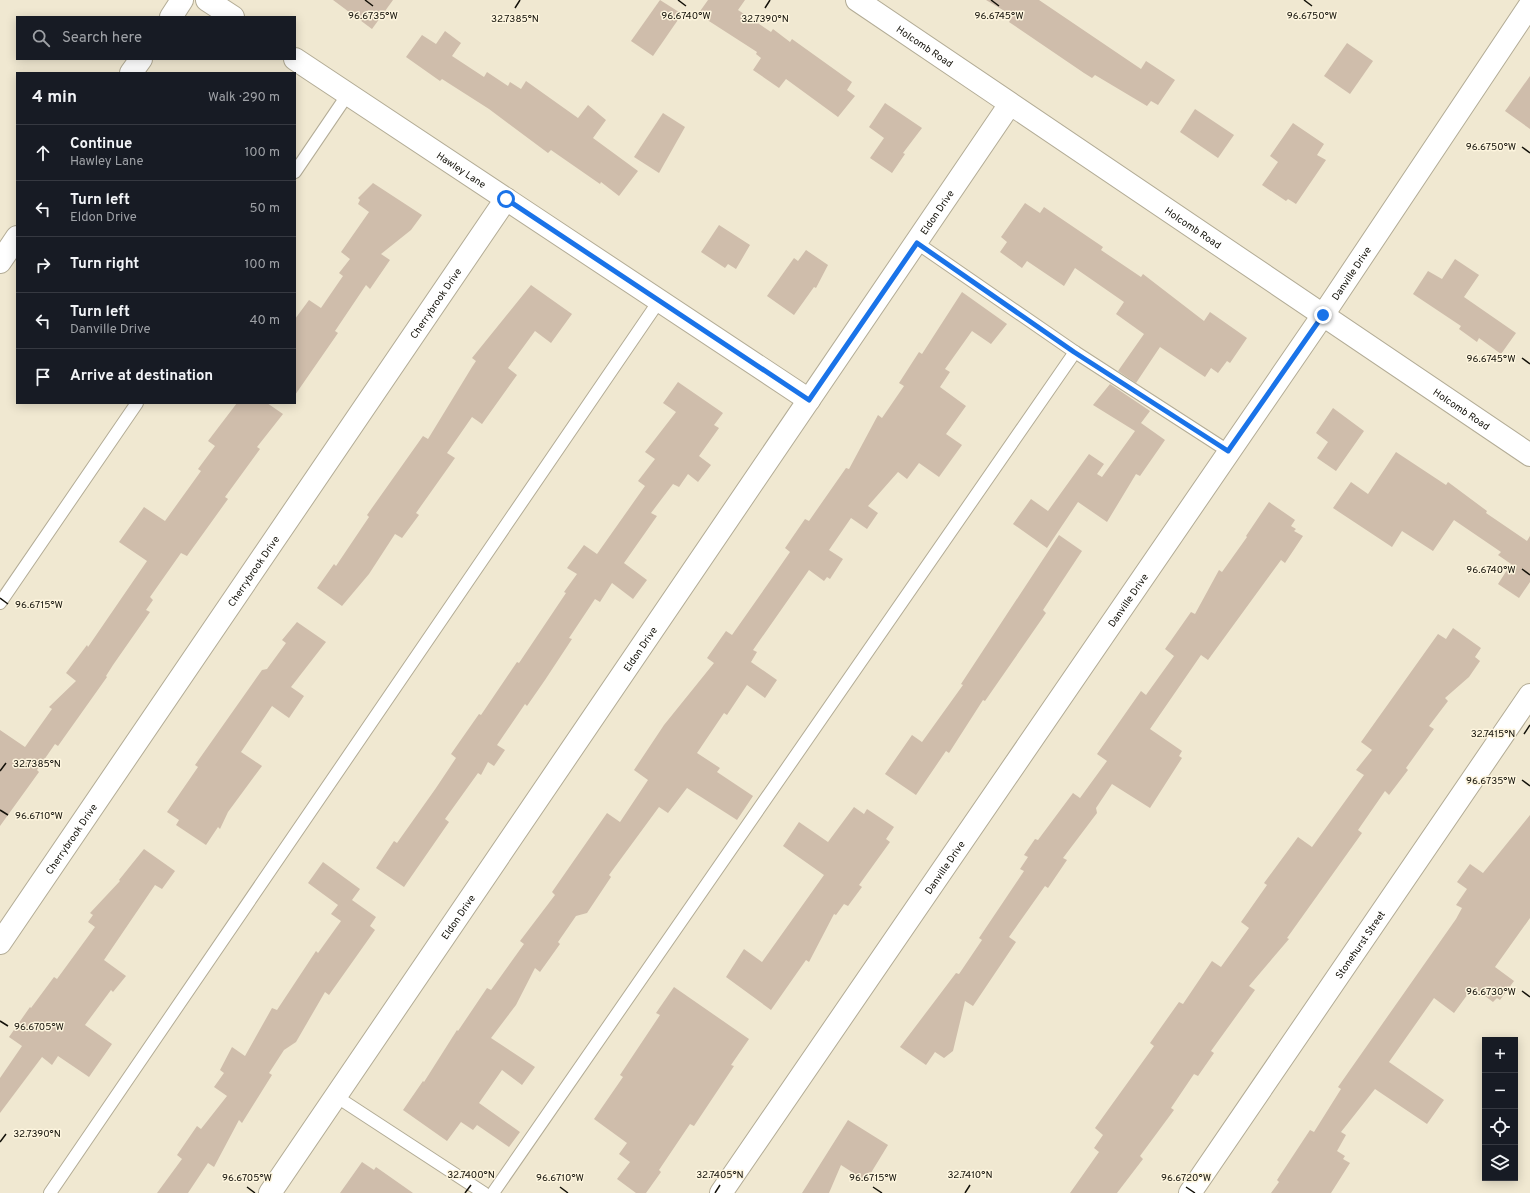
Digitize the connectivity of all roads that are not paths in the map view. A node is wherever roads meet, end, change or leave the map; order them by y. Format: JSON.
{"nodes":[{"id":1,"x":182,"y":0,"type":"edge"},
{"id":2,"x":207,"y":0,"type":"edge"},
{"id":3,"x":860,"y":1,"type":"edge"},
{"id":4,"x":1528,"y":12,"type":"edge"},
{"id":5,"x":171,"y":16,"type":"edge"},
{"id":6,"x":231,"y":16,"type":"edge"},
{"id":7,"x":140,"y":60,"type":"edge"},
{"id":8,"x":296,"y":60,"type":"edge"},
{"id":9,"x":133,"y":72,"type":"edge"},
{"id":10,"x":348,"y":94,"type":"junction"},
{"id":11,"x":1010,"y":104,"type":"junction"},
{"id":12,"x":296,"y":171,"type":"edge"},
{"id":13,"x":506,"y":199,"type":"junction"},
{"id":14,"x":16,"y":238,"type":"edge"},
{"id":15,"x":917,"y":243,"type":"junction"},
{"id":16,"x":0,"y":262,"type":"edge"},
{"id":17,"x":659,"y":301,"type":"junction"},
{"id":18,"x":1323,"y":315,"type":"junction"},
{"id":19,"x":1074,"y":352,"type":"junction"},
{"id":20,"x":809,"y":400,"type":"junction"},
{"id":21,"x":136,"y":404,"type":"edge"},
{"id":22,"x":1228,"y":451,"type":"junction"},
{"id":23,"x":1530,"y":455,"type":"edge"},
{"id":24,"x":0,"y":603,"type":"edge"},
{"id":25,"x":1530,"y":696,"type":"edge"},
{"id":26,"x":0,"y":943,"type":"edge"},
{"id":27,"x":337,"y":1097,"type":"junction"},
{"id":28,"x":50,"y":1193,"type":"edge"},
{"id":29,"x":270,"y":1193,"type":"edge"},
{"id":30,"x":484,"y":1193,"type":"edge"},
{"id":31,"x":493,"y":1193,"type":"edge"},
{"id":32,"x":721,"y":1193,"type":"edge"},
{"id":33,"x":1190,"y":1193,"type":"edge"}],
"edges":[{"from":1,"to":5,"type":"street"},
{"from":2,"to":6,"type":"street"},
{"from":3,"to":11,"type":"street","name":"Holcomb Road"},
{"from":4,"to":18,"type":"street","name":"Danville Drive"},
{"from":7,"to":9,"type":"street"},
{"from":8,"to":10,"type":"street","name":"Hawley Lane"},
{"from":10,"to":12,"type":"lane"},
{"from":10,"to":13,"type":"street","name":"Hawley Lane"},
{"from":11,"to":15,"type":"street","name":"Eldon Drive"},
{"from":11,"to":18,"type":"street","name":"Holcomb Road"},
{"from":13,"to":17,"type":"street","name":"Hawley Lane"},
{"from":13,"to":26,"type":"street","name":"Cherrybrook Drive"},
{"from":14,"to":16,"type":"street"},
{"from":15,"to":19,"type":"lane"},
{"from":15,"to":20,"type":"street","name":"Eldon Drive"},
{"from":17,"to":20,"type":"street","name":"Hawley Lane"},
{"from":17,"to":28,"type":"lane"},
{"from":18,"to":22,"type":"street","name":"Danville Drive"},
{"from":18,"to":23,"type":"street","name":"Holcomb Road"},
{"from":19,"to":22,"type":"lane"},
{"from":19,"to":31,"type":"lane"},
{"from":20,"to":27,"type":"street","name":"Eldon Drive"},
{"from":21,"to":24,"type":"lane"},
{"from":22,"to":32,"type":"street","name":"Danville Drive"},
{"from":25,"to":33,"type":"street","name":"Stonehurst Street"},
{"from":27,"to":29,"type":"street","name":"Eldon Drive"},
{"from":27,"to":30,"type":"lane"}]}
